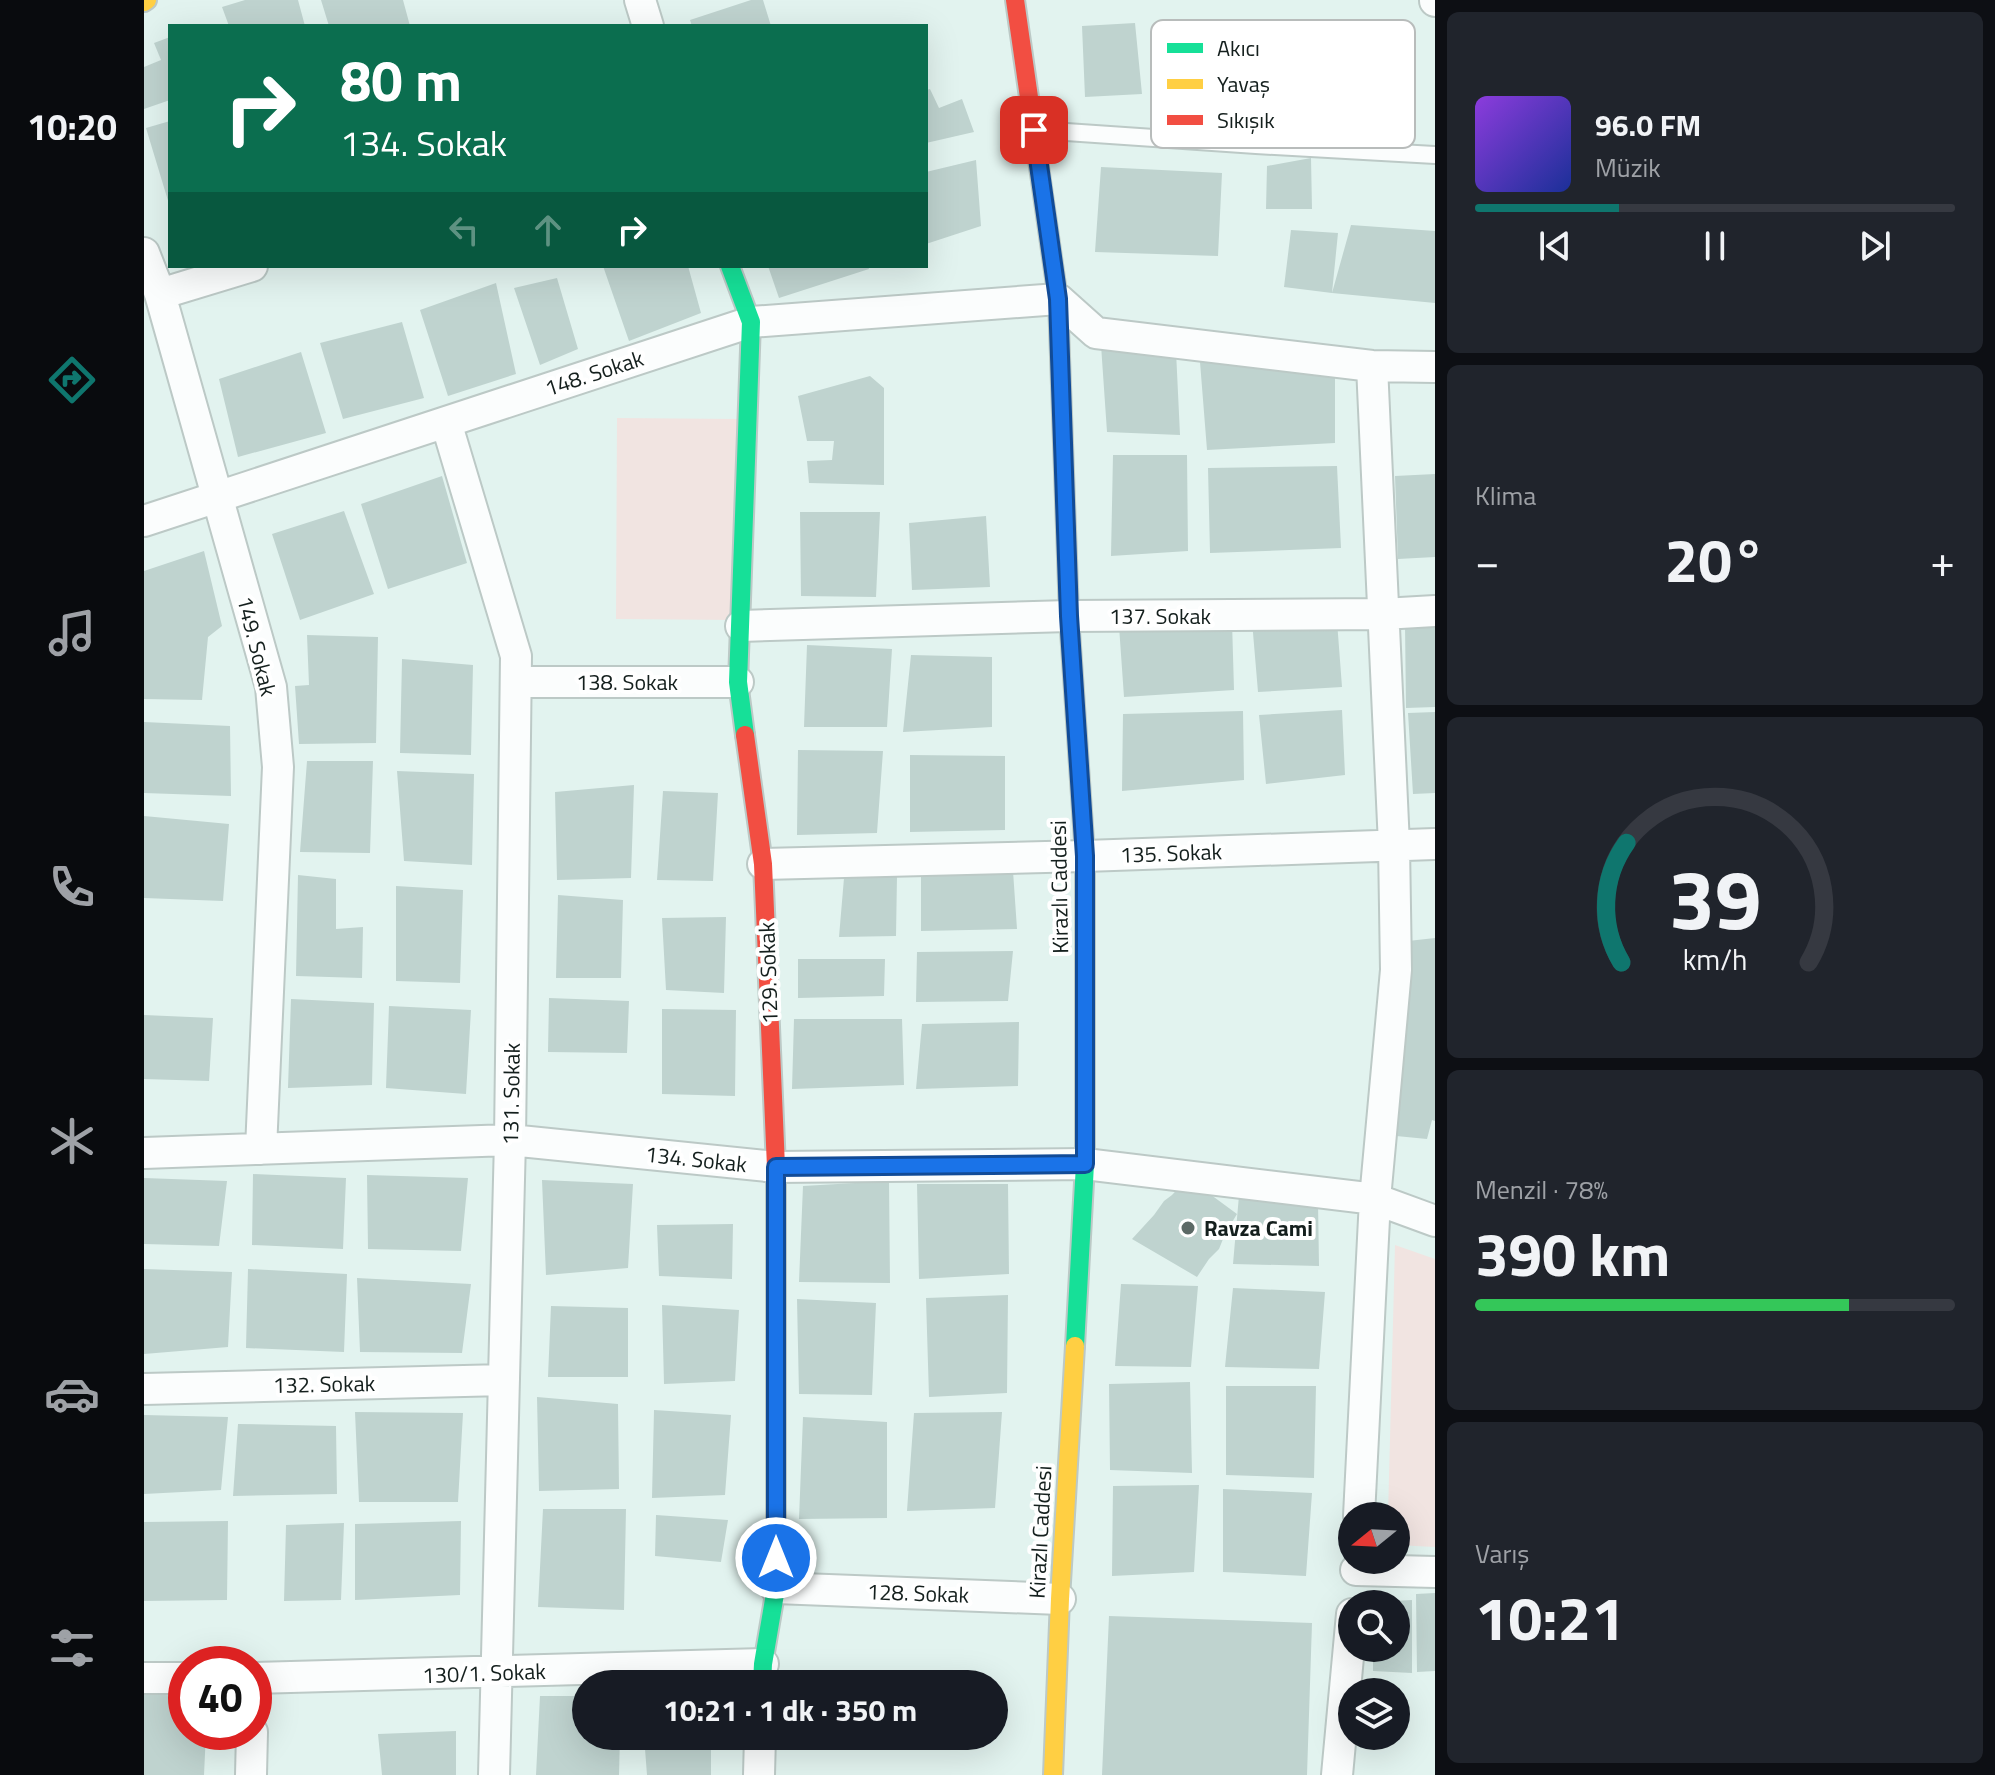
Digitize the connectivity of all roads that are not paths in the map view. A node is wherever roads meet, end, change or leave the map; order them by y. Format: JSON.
{"nodes":[{"id":1,"x":640,"y":0,"type":"edge"},
{"id":2,"x":1015,"y":0,"type":"edge"},
{"id":3,"x":647,"y":24,"type":"edge"},
{"id":4,"x":1034,"y":130,"type":"junction"},
{"id":5,"x":1151,"y":138,"type":"edge"},
{"id":6,"x":1310,"y":148,"type":"edge"},
{"id":7,"x":1435,"y":155,"type":"edge"},
{"id":8,"x":144,"y":253,"type":"edge"},
{"id":9,"x":245,"y":268,"type":"edge"},
{"id":10,"x":731,"y":268,"type":"edge"},
{"id":11,"x":160,"y":294,"type":"junction"},
{"id":12,"x":1058,"y":299,"type":"junction"},
{"id":13,"x":751,"y":322,"type":"junction"},
{"id":14,"x":1372,"y":366,"type":"junction"},
{"id":15,"x":1435,"y":367,"type":"edge"},
{"id":16,"x":446,"y":422,"type":"junction"},
{"id":17,"x":217,"y":497,"type":"junction"},
{"id":18,"x":144,"y":521,"type":"edge"},
{"id":19,"x":1435,"y":611,"type":"edge"},
{"id":20,"x":1383,"y":614,"type":"junction"},
{"id":21,"x":1069,"y":616,"type":"junction"},
{"id":22,"x":741,"y":626,"type":"junction"},
{"id":23,"x":516,"y":682,"type":"junction"},
{"id":24,"x":738,"y":682,"type":"junction"},
{"id":25,"x":1435,"y":844,"type":"edge"},
{"id":26,"x":1394,"y":845,"type":"junction"},
{"id":27,"x":1085,"y":856,"type":"junction"},
{"id":28,"x":763,"y":864,"type":"junction"},
{"id":29,"x":510,"y":1140,"type":"junction"},
{"id":30,"x":261,"y":1149,"type":"junction"},
{"id":31,"x":144,"y":1153,"type":"edge"},
{"id":32,"x":1085,"y":1164,"type":"junction"},
{"id":33,"x":776,"y":1167,"type":"junction"},
{"id":34,"x":1375,"y":1199,"type":"junction"},
{"id":35,"x":1435,"y":1221,"type":"edge"},
{"id":36,"x":504,"y":1380,"type":"junction"},
{"id":37,"x":144,"y":1389,"type":"edge"},
{"id":38,"x":1360,"y":1502,"type":"edge"},
{"id":39,"x":1410,"y":1570,"type":"edge"},
{"id":40,"x":1435,"y":1572,"type":"edge"},
{"id":41,"x":776,"y":1588,"type":"junction"},
{"id":42,"x":1060,"y":1599,"type":"junction"},
{"id":43,"x":1348,"y":1662,"type":"edge"},
{"id":44,"x":763,"y":1670,"type":"edge"},
{"id":45,"x":497,"y":1673,"type":"junction"},
{"id":46,"x":572,"y":1673,"type":"edge"},
{"id":47,"x":144,"y":1678,"type":"edge"},
{"id":48,"x":168,"y":1678,"type":"edge"},
{"id":49,"x":272,"y":1678,"type":"edge"},
{"id":50,"x":252,"y":1750,"type":"edge"},
{"id":51,"x":760,"y":1750,"type":"edge"},
{"id":52,"x":251,"y":1775,"type":"edge"},
{"id":53,"x":494,"y":1775,"type":"edge"},
{"id":54,"x":759,"y":1775,"type":"edge"},
{"id":55,"x":1053,"y":1775,"type":"edge"},
{"id":56,"x":1337,"y":1775,"type":"edge"}],
"edges":[{"from":1,"to":3,"type":"street"},
{"from":2,"to":4,"type":"main road","name":"Kirazlı Caddesi"},
{"from":4,"to":5,"type":"lane"},
{"from":4,"to":12,"type":"main road","name":"Kirazlı Caddesi"},
{"from":6,"to":7,"type":"lane"},
{"from":8,"to":11,"type":"street","name":"149. Sokak"},
{"from":9,"to":11,"type":"street"},
{"from":10,"to":13,"type":"main road","name":"129. Sokak"},
{"from":11,"to":17,"type":"street","name":"149. Sokak"},
{"from":12,"to":13,"type":"street","name":"148. Sokak"},
{"from":12,"to":14,"type":"street"},
{"from":12,"to":21,"type":"main road","name":"Kirazlı Caddesi"},
{"from":13,"to":16,"type":"street","name":"148. Sokak"},
{"from":13,"to":22,"type":"main road","name":"129. Sokak"},
{"from":14,"to":15,"type":"street"},
{"from":14,"to":20,"type":"street"},
{"from":16,"to":17,"type":"street","name":"148. Sokak"},
{"from":16,"to":23,"type":"street","name":"131. Sokak"},
{"from":17,"to":18,"type":"street","name":"148. Sokak"},
{"from":17,"to":30,"type":"street","name":"149. Sokak"},
{"from":19,"to":20,"type":"street","name":"137. Sokak"},
{"from":20,"to":21,"type":"street","name":"137. Sokak"},
{"from":20,"to":26,"type":"street"},
{"from":21,"to":22,"type":"street","name":"137. Sokak"},
{"from":21,"to":27,"type":"main road","name":"Kirazlı Caddesi"},
{"from":22,"to":24,"type":"main road","name":"129. Sokak"},
{"from":23,"to":24,"type":"street","name":"138. Sokak"},
{"from":23,"to":29,"type":"street","name":"131. Sokak"},
{"from":24,"to":28,"type":"main road","name":"129. Sokak"},
{"from":25,"to":26,"type":"street","name":"135. Sokak"},
{"from":26,"to":27,"type":"street","name":"135. Sokak"},
{"from":26,"to":34,"type":"street"},
{"from":27,"to":28,"type":"street","name":"135. Sokak"},
{"from":27,"to":32,"type":"main road","name":"Kirazlı Caddesi"},
{"from":28,"to":33,"type":"main road","name":"129. Sokak"},
{"from":29,"to":30,"type":"street","name":"134. Sokak"},
{"from":29,"to":33,"type":"street","name":"134. Sokak"},
{"from":29,"to":36,"type":"street","name":"131. Sokak"},
{"from":30,"to":31,"type":"street","name":"134. Sokak"},
{"from":32,"to":33,"type":"street","name":"134. Sokak"},
{"from":32,"to":34,"type":"street","name":"134. Sokak"},
{"from":32,"to":42,"type":"main road","name":"Kirazlı Caddesi"},
{"from":33,"to":41,"type":"main road","name":"129. Sokak"},
{"from":34,"to":35,"type":"street","name":"134. Sokak"},
{"from":34,"to":38,"type":"street"},
{"from":36,"to":37,"type":"street","name":"132. Sokak"},
{"from":36,"to":45,"type":"street","name":"131. Sokak"},
{"from":39,"to":40,"type":"street"},
{"from":41,"to":42,"type":"street","name":"128. Sokak"},
{"from":41,"to":44,"type":"main road","name":"129. Sokak"},
{"from":42,"to":55,"type":"main road","name":"Kirazlı Caddesi"},
{"from":43,"to":56,"type":"street"},
{"from":45,"to":46,"type":"street","name":"130/1. Sokak"},
{"from":45,"to":49,"type":"street","name":"130/1. Sokak"},
{"from":45,"to":53,"type":"street","name":"131. Sokak"},
{"from":47,"to":48,"type":"street"},
{"from":50,"to":52,"type":"street"},
{"from":51,"to":54,"type":"street"}]}
